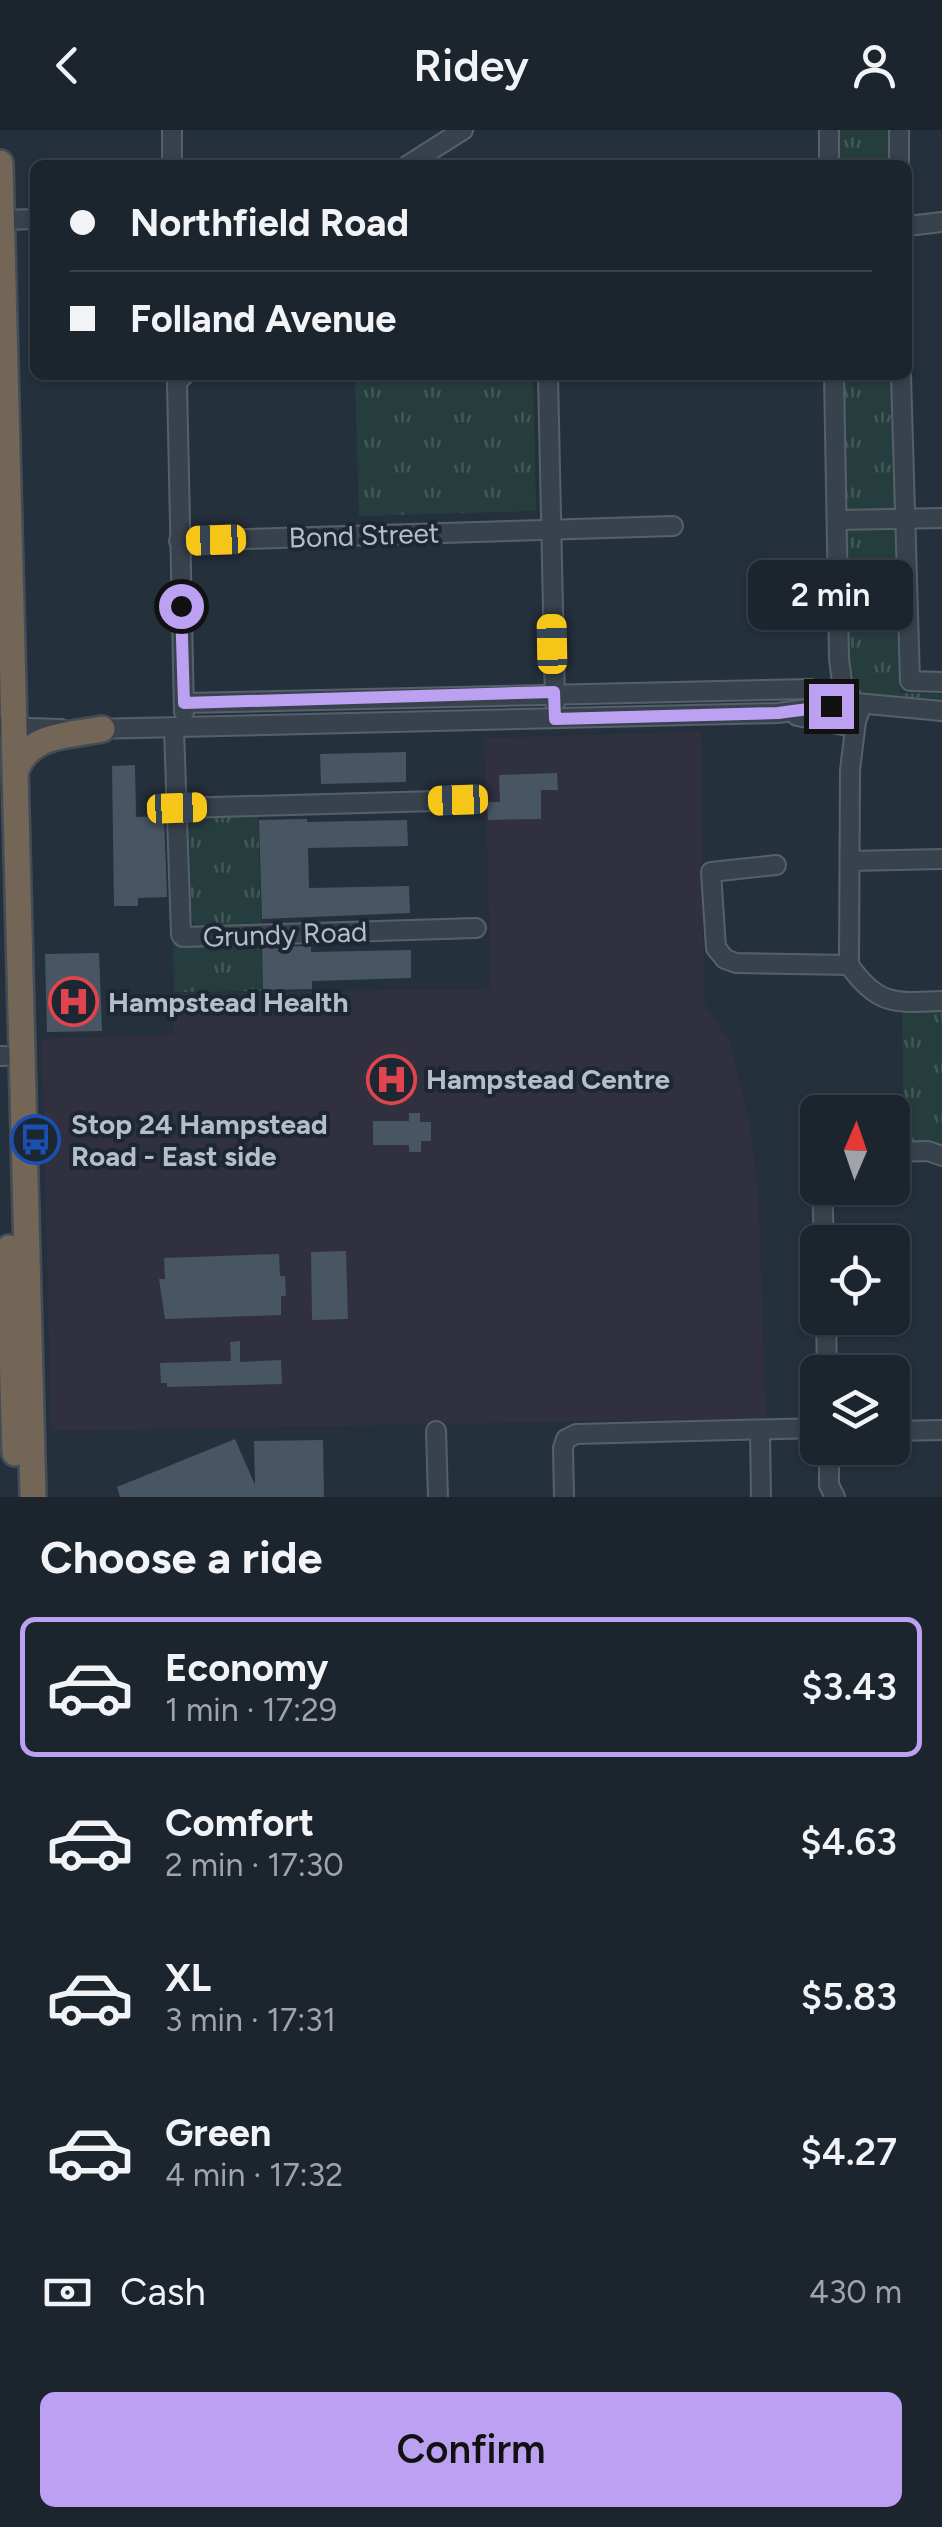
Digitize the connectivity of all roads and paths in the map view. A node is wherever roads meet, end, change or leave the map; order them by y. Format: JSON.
{"nodes":[{"id":1,"x":172,"y":130,"type":"edge"},
{"id":2,"x":463,"y":130,"type":"edge"},
{"id":3,"x":829,"y":130,"type":"edge"},
{"id":4,"x":898,"y":130,"type":"edge"},
{"id":5,"x":172,"y":160,"type":"edge"},
{"id":6,"x":416,"y":160,"type":"edge"},
{"id":7,"x":830,"y":160,"type":"edge"},
{"id":8,"x":898,"y":160,"type":"edge"},
{"id":9,"x":0,"y":163,"type":"edge"},
{"id":10,"x":30,"y":219,"type":"edge"},
{"id":11,"x":1,"y":220,"type":"edge"},
{"id":12,"x":942,"y":222,"type":"edge"},
{"id":13,"x":912,"y":226,"type":"edge"},
{"id":14,"x":179,"y":380,"type":"edge"},
{"id":15,"x":548,"y":380,"type":"edge"},
{"id":16,"x":834,"y":380,"type":"edge"},
{"id":17,"x":901,"y":380,"type":"edge"},
{"id":18,"x":3,"y":398,"type":"edge"},
{"id":19,"x":942,"y":518,"type":"edge"},
{"id":20,"x":837,"y":520,"type":"junction"},
{"id":21,"x":904,"y":520,"type":"junction"},
{"id":22,"x":673,"y":526,"type":"dead end"},
{"id":23,"x":549,"y":529,"type":"junction"},
{"id":24,"x":179,"y":541,"type":"junction"},
{"id":25,"x":942,"y":682,"type":"edge"},
{"id":26,"x":812,"y":688,"type":"dead end"},
{"id":27,"x":554,"y":692,"type":"junction"},
{"id":28,"x":184,"y":703,"type":"junction"},
{"id":29,"x":942,"y":711,"type":"edge"},
{"id":30,"x":845,"y":713,"type":"junction"},
{"id":31,"x":555,"y":719,"type":"junction"},
{"id":32,"x":8,"y":728,"type":"edge"},
{"id":33,"x":102,"y":729,"type":"junction"},
{"id":34,"x":179,"y":729,"type":"junction"},
{"id":35,"x":16,"y":770,"type":"junction"},
{"id":36,"x":474,"y":800,"type":"dead end"},
{"id":37,"x":0,"y":803,"type":"edge"},
{"id":38,"x":177,"y":808,"type":"junction"},
{"id":39,"x":942,"y":859,"type":"edge"},
{"id":40,"x":852,"y":861,"type":"junction"},
{"id":41,"x":776,"y":865,"type":"dead end"},
{"id":42,"x":476,"y":928,"type":"dead end"},
{"id":43,"x":849,"y":965,"type":"junction"},
{"id":44,"x":942,"y":1001,"type":"edge"},
{"id":45,"x":9,"y":1056,"type":"edge"},
{"id":46,"x":910,"y":1152,"type":"edge"},
{"id":47,"x":942,"y":1156,"type":"edge"},
{"id":48,"x":12,"y":1250,"type":"edge"},
{"id":49,"x":800,"y":1429,"type":"edge"},
{"id":50,"x":760,"y":1430,"type":"junction"},
{"id":51,"x":942,"y":1430,"type":"edge"},
{"id":52,"x":436,"y":1431,"type":"dead end"},
{"id":53,"x":910,"y":1431,"type":"edge"},
{"id":54,"x":829,"y":1465,"type":"edge"},
{"id":55,"x":17,"y":1497,"type":"edge"},
{"id":56,"x":33,"y":1497,"type":"edge"},
{"id":57,"x":438,"y":1497,"type":"edge"},
{"id":58,"x":564,"y":1497,"type":"edge"},
{"id":59,"x":762,"y":1497,"type":"edge"},
{"id":60,"x":835,"y":1497,"type":"edge"}],
"edges":[{"from":1,"to":5,"type":"street"},
{"from":2,"to":6,"type":"street"},
{"from":3,"to":7,"type":"street"},
{"from":4,"to":8,"type":"street"},
{"from":9,"to":11,"type":"highway"},
{"from":10,"to":11,"type":"street"},
{"from":11,"to":18,"type":"highway"},
{"from":12,"to":13,"type":"street"},
{"from":14,"to":24,"type":"street","name":"Grundy Road"},
{"from":15,"to":23,"type":"street"},
{"from":16,"to":20,"type":"street"},
{"from":17,"to":21,"type":"street"},
{"from":18,"to":32,"type":"highway"},
{"from":19,"to":21,"type":"street"},
{"from":20,"to":21,"type":"street"},
{"from":20,"to":30,"type":"street"},
{"from":21,"to":25,"type":"street"},
{"from":22,"to":23,"type":"street","name":"Bond Street"},
{"from":23,"to":24,"type":"street","name":"Bond Street"},
{"from":23,"to":27,"type":"street"},
{"from":24,"to":28,"type":"street","name":"Grundy Road"},
{"from":26,"to":27,"type":"street"},
{"from":27,"to":28,"type":"street"},
{"from":27,"to":31,"type":"street"},
{"from":28,"to":34,"type":"street","name":"Grundy Road"},
{"from":29,"to":30,"type":"street"},
{"from":30,"to":31,"type":"street"},
{"from":30,"to":40,"type":"street"},
{"from":31,"to":34,"type":"street"},
{"from":32,"to":33,"type":"street"},
{"from":32,"to":35,"type":"highway"},
{"from":33,"to":34,"type":"street"},
{"from":33,"to":35,"type":"highway"},
{"from":34,"to":38,"type":"street","name":"Grundy Road"},
{"from":35,"to":45,"type":"highway"},
{"from":36,"to":38,"type":"street"},
{"from":37,"to":45,"type":"highway"},
{"from":38,"to":42,"type":"street","name":"Grundy Road"},
{"from":39,"to":40,"type":"street"},
{"from":40,"to":43,"type":"street"},
{"from":41,"to":43,"type":"street"},
{"from":43,"to":44,"type":"street"},
{"from":45,"to":48,"type":"highway"},
{"from":46,"to":47,"type":"street"},
{"from":48,"to":55,"type":"highway"},
{"from":48,"to":56,"type":"highway"},
{"from":49,"to":50,"type":"street"},
{"from":50,"to":58,"type":"street"},
{"from":50,"to":59,"type":"street"},
{"from":51,"to":53,"type":"street"},
{"from":52,"to":57,"type":"street"},
{"from":54,"to":60,"type":"street"}]}
